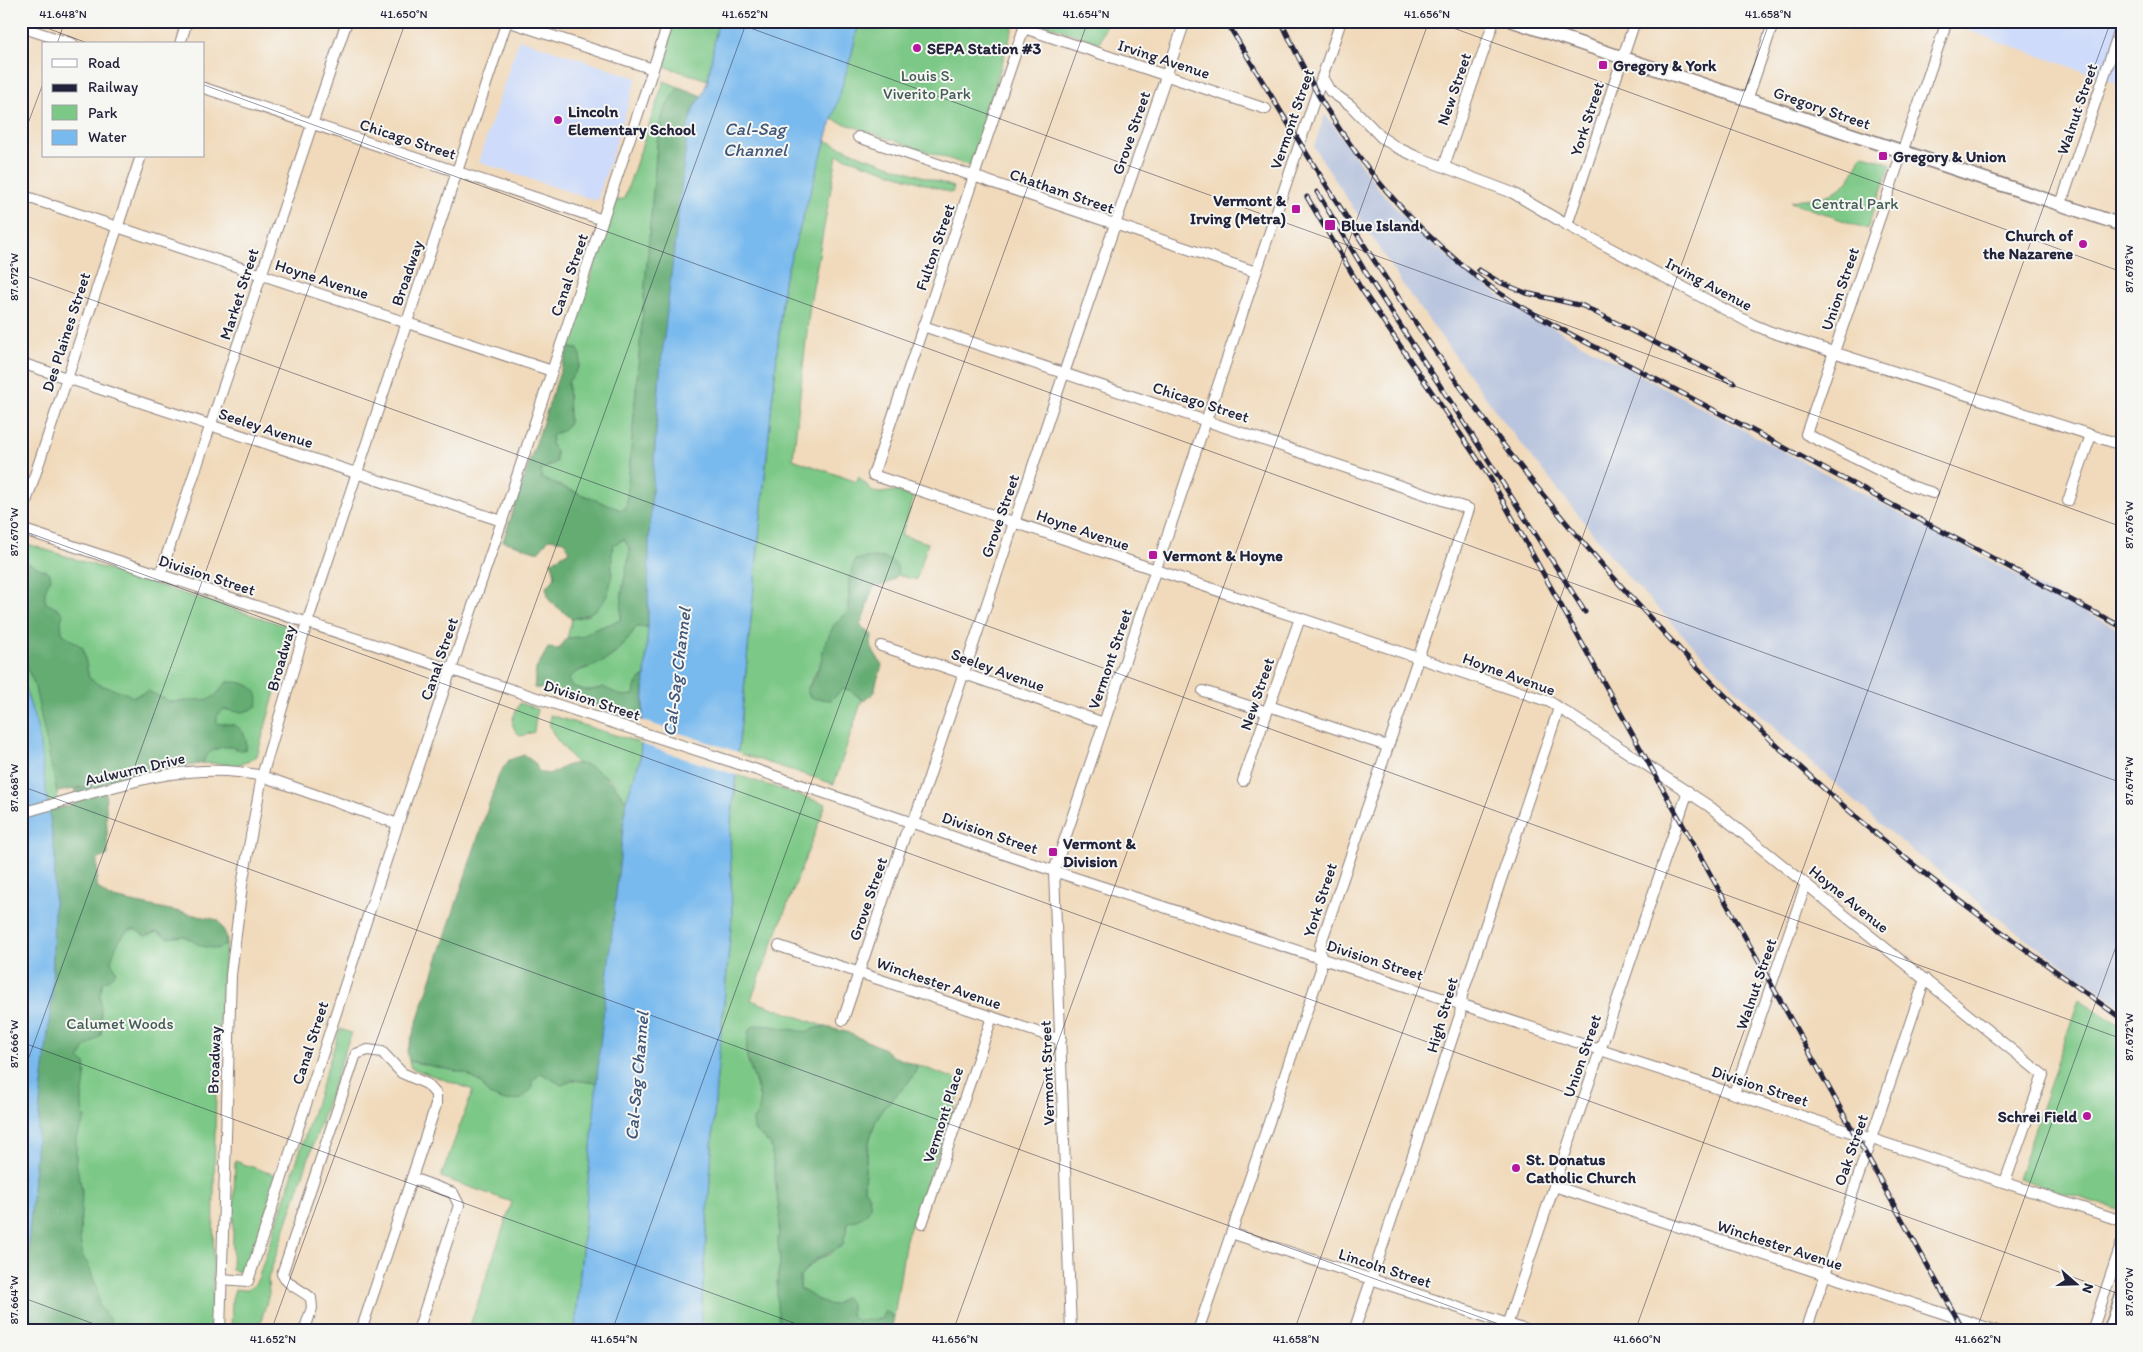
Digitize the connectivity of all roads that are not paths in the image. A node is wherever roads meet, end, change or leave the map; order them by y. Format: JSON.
{"nodes":[{"id":1,"x":188,"y":21,"type":"edge"},
{"id":2,"x":347,"y":21,"type":"edge"},
{"id":3,"x":507,"y":21,"type":"edge"},
{"id":4,"x":669,"y":21,"type":"edge"},
{"id":5,"x":1185,"y":21,"type":"edge"},
{"id":6,"x":1341,"y":21,"type":"edge"},
{"id":7,"x":1494,"y":21,"type":"edge"},
{"id":8,"x":1513,"y":21,"type":"edge"},
{"id":9,"x":1635,"y":21,"type":"edge"},
{"id":10,"x":1774,"y":21,"type":"edge"},
{"id":11,"x":1947,"y":21,"type":"edge"},
{"id":12,"x":2122,"y":23,"type":"edge"},
{"id":13,"x":21,"y":26,"type":"edge"},
{"id":14,"x":1024,"y":28,"type":"joint"},
{"id":15,"x":67,"y":42,"type":"edge"},
{"id":16,"x":181,"y":42,"type":"edge"},
{"id":17,"x":1623,"y":57,"type":"junction"},
{"id":18,"x":653,"y":69,"type":"junction"},
{"id":19,"x":1167,"y":76,"type":"junction"},
{"id":20,"x":1322,"y":77,"type":"junction"},
{"id":21,"x":205,"y":88,"type":"edge"},
{"id":22,"x":1747,"y":100,"type":"junction"},
{"id":23,"x":1266,"y":109,"type":"dead end"},
{"id":24,"x":313,"y":124,"type":"junction"},
{"id":25,"x":858,"y":138,"type":"dead end"},
{"id":26,"x":1902,"y":152,"type":"junction"},
{"id":27,"x":140,"y":158,"type":"edge"},
{"id":28,"x":1444,"y":166,"type":"junction"},
{"id":29,"x":458,"y":171,"type":"junction"},
{"id":30,"x":974,"y":178,"type":"junction"},
{"id":31,"x":21,"y":195,"type":"edge"},
{"id":32,"x":2060,"y":204,"type":"junction"},
{"id":33,"x":603,"y":220,"type":"junction"},
{"id":34,"x":1116,"y":225,"type":"junction"},
{"id":35,"x":2122,"y":225,"type":"edge"},
{"id":36,"x":1568,"y":226,"type":"junction"},
{"id":37,"x":117,"y":227,"type":"junction"},
{"id":38,"x":1256,"y":272,"type":"junction"},
{"id":39,"x":260,"y":274,"type":"junction"},
{"id":40,"x":406,"y":323,"type":"junction"},
{"id":41,"x":923,"y":326,"type":"junction"},
{"id":42,"x":1834,"y":352,"type":"junction"},
{"id":43,"x":21,"y":362,"type":"edge"},
{"id":44,"x":552,"y":371,"type":"junction"},
{"id":45,"x":1064,"y":373,"type":"junction"},
{"id":46,"x":67,"y":378,"type":"junction"},
{"id":47,"x":1206,"y":420,"type":"junction"},
{"id":48,"x":212,"y":426,"type":"junction"},
{"id":49,"x":2091,"y":436,"type":"junction"},
{"id":50,"x":2122,"y":446,"type":"edge"},
{"id":51,"x":355,"y":473,"type":"junction"},
{"id":52,"x":873,"y":475,"type":"joint"},
{"id":53,"x":1933,"y":493,"type":"dead end"},
{"id":54,"x":2068,"y":501,"type":"dead end"},
{"id":55,"x":1469,"y":509,"type":"joint"},
{"id":56,"x":21,"y":517,"type":"edge"},
{"id":57,"x":502,"y":522,"type":"junction"},
{"id":58,"x":1014,"y":522,"type":"junction"},
{"id":59,"x":21,"y":529,"type":"edge"},
{"id":60,"x":1156,"y":570,"type":"junction"},
{"id":61,"x":160,"y":576,"type":"junction"},
{"id":62,"x":1300,"y":618,"type":"junction"},
{"id":63,"x":306,"y":623,"type":"junction"},
{"id":64,"x":881,"y":646,"type":"dead end"},
{"id":65,"x":1417,"y":658,"type":"junction"},
{"id":66,"x":451,"y":670,"type":"junction"},
{"id":67,"x":964,"y":673,"type":"junction"},
{"id":68,"x":1203,"y":691,"type":"dead end"},
{"id":69,"x":1559,"y":708,"type":"junction"},
{"id":70,"x":1268,"y":709,"type":"junction"},
{"id":71,"x":1104,"y":723,"type":"junction"},
{"id":72,"x":1387,"y":746,"type":"junction"},
{"id":73,"x":262,"y":776,"type":"junction"},
{"id":74,"x":1243,"y":781,"type":"dead end"},
{"id":75,"x":1688,"y":791,"type":"junction"},
{"id":76,"x":21,"y":813,"type":"edge"},
{"id":77,"x":912,"y":822,"type":"junction"},
{"id":78,"x":398,"y":824,"type":"junction"},
{"id":79,"x":1054,"y":871,"type":"junction"},
{"id":80,"x":1806,"y":884,"type":"junction"},
{"id":81,"x":778,"y":946,"type":"dead end"},
{"id":82,"x":1321,"y":958,"type":"junction"},
{"id":83,"x":859,"y":972,"type":"junction"},
{"id":84,"x":1925,"y":979,"type":"junction"},
{"id":85,"x":1461,"y":1004,"type":"junction"},
{"id":86,"x":992,"y":1016,"type":"junction"},
{"id":87,"x":843,"y":1020,"type":"dead end"},
{"id":88,"x":1061,"y":1040,"type":"junction"},
{"id":89,"x":1600,"y":1050,"type":"junction"},
{"id":90,"x":1734,"y":1093,"type":"junction"},
{"id":91,"x":1871,"y":1138,"type":"junction"},
{"id":92,"x":412,"y":1178,"type":"junction"},
{"id":93,"x":2005,"y":1182,"type":"junction"},
{"id":94,"x":1554,"y":1186,"type":"junction"},
{"id":95,"x":2122,"y":1221,"type":"edge"},
{"id":96,"x":922,"y":1224,"type":"dead end"},
{"id":97,"x":1231,"y":1233,"type":"junction"},
{"id":98,"x":2122,"y":1242,"type":"edge"},
{"id":99,"x":1825,"y":1275,"type":"junction"},
{"id":100,"x":221,"y":1279,"type":"junction"},
{"id":101,"x":1371,"y":1279,"type":"junction"},
{"id":102,"x":2122,"y":1296,"type":"edge"},
{"id":103,"x":1506,"y":1327,"type":"edge"},
{"id":104,"x":220,"y":1331,"type":"edge"},
{"id":105,"x":304,"y":1331,"type":"edge"},
{"id":106,"x":361,"y":1331,"type":"edge"},
{"id":107,"x":418,"y":1331,"type":"edge"},
{"id":108,"x":1071,"y":1331,"type":"edge"},
{"id":109,"x":1198,"y":1331,"type":"edge"},
{"id":110,"x":1354,"y":1331,"type":"edge"},
{"id":111,"x":1529,"y":1331,"type":"edge"},
{"id":112,"x":1806,"y":1331,"type":"edge"},
{"id":113,"x":1997,"y":1331,"type":"edge"},
{"id":114,"x":2092,"y":1331,"type":"edge"},
{"id":115,"x":2110,"y":1331,"type":"edge"}],
"edges":[{"from":1,"to":16,"type":"street"},
{"from":2,"to":24,"type":"street","name":"Market Street"},
{"from":3,"to":18,"type":"street"},
{"from":3,"to":29,"type":"street","name":"Broadway"},
{"from":4,"to":18,"type":"street","name":"Canal Street"},
{"from":5,"to":19,"type":"street","name":"Grove Street"},
{"from":6,"to":20,"type":"street","name":"Vermont Street"},
{"from":7,"to":28,"type":"street","name":"New Street"},
{"from":8,"to":17,"type":"main road","name":"Gregory Street"},
{"from":9,"to":17,"type":"street","name":"York Street"},
{"from":10,"to":22,"type":"street"},
{"from":11,"to":26,"type":"street","name":"Union Street"},
{"from":12,"to":32,"type":"street","name":"Walnut Street"},
{"from":13,"to":15,"type":"street"},
{"from":14,"to":19,"type":"street","name":"Irving Avenue"},
{"from":14,"to":30,"type":"street","name":"Fulton Street"},
{"from":17,"to":22,"type":"main road","name":"Gregory Street"},
{"from":17,"to":36,"type":"street","name":"York Street"},
{"from":18,"to":33,"type":"street","name":"Canal Street"},
{"from":19,"to":23,"type":"street","name":"Irving Avenue"},
{"from":19,"to":34,"type":"street","name":"Grove Street"},
{"from":20,"to":28,"type":"street","name":"Irving Avenue"},
{"from":20,"to":38,"type":"street","name":"Vermont Street"},
{"from":21,"to":24,"type":"street","name":"Chicago Street"},
{"from":22,"to":26,"type":"main road","name":"Gregory Street"},
{"from":24,"to":29,"type":"street","name":"Chicago Street"},
{"from":24,"to":39,"type":"street","name":"Market Street"},
{"from":25,"to":30,"type":"street","name":"Chatham Street"},
{"from":26,"to":32,"type":"main road","name":"Gregory Street"},
{"from":26,"to":42,"type":"street","name":"Union Street"},
{"from":27,"to":37,"type":"street","name":"Des Plaines Street"},
{"from":28,"to":36,"type":"street","name":"Irving Avenue"},
{"from":29,"to":33,"type":"street","name":"Chicago Street"},
{"from":29,"to":40,"type":"street","name":"Broadway"},
{"from":30,"to":34,"type":"street","name":"Chatham Street"},
{"from":30,"to":41,"type":"street","name":"Fulton Street"},
{"from":31,"to":37,"type":"street","name":"Hoyne Avenue"},
{"from":32,"to":35,"type":"main road","name":"Gregory Street"},
{"from":33,"to":44,"type":"street","name":"Canal Street"},
{"from":34,"to":38,"type":"street","name":"Chatham Street"},
{"from":34,"to":45,"type":"street","name":"Grove Street"},
{"from":36,"to":42,"type":"street","name":"Irving Avenue"},
{"from":37,"to":39,"type":"street","name":"Hoyne Avenue"},
{"from":37,"to":46,"type":"street","name":"Des Plaines Street"},
{"from":38,"to":47,"type":"street","name":"Vermont Street"},
{"from":39,"to":40,"type":"street","name":"Hoyne Avenue"},
{"from":39,"to":48,"type":"street","name":"Market Street"},
{"from":40,"to":44,"type":"street","name":"Hoyne Avenue"},
{"from":40,"to":51,"type":"street","name":"Broadway"},
{"from":41,"to":45,"type":"street","name":"Chicago Street"},
{"from":41,"to":52,"type":"street","name":"Fulton Street"},
{"from":42,"to":49,"type":"street","name":"Irving Avenue"},
{"from":42,"to":53,"type":"street","name":"Union Street"},
{"from":43,"to":46,"type":"street","name":"Seeley Avenue"},
{"from":44,"to":57,"type":"street","name":"Canal Street"},
{"from":45,"to":47,"type":"street","name":"Chicago Street"},
{"from":45,"to":58,"type":"street","name":"Grove Street"},
{"from":46,"to":48,"type":"street","name":"Seeley Avenue"},
{"from":46,"to":56,"type":"street","name":"Des Plaines Street"},
{"from":47,"to":55,"type":"street","name":"Chicago Street"},
{"from":47,"to":60,"type":"street","name":"Vermont Street"},
{"from":48,"to":51,"type":"street","name":"Seeley Avenue"},
{"from":48,"to":61,"type":"street","name":"Market Street"},
{"from":49,"to":50,"type":"street","name":"Irving Avenue"},
{"from":49,"to":54,"type":"street"},
{"from":51,"to":57,"type":"street","name":"Seeley Avenue"},
{"from":51,"to":63,"type":"street","name":"Broadway"},
{"from":52,"to":58,"type":"street","name":"Hoyne Avenue"},
{"from":55,"to":65,"type":"street","name":"York Street"},
{"from":57,"to":66,"type":"street","name":"Canal Street"},
{"from":58,"to":60,"type":"street","name":"Hoyne Avenue"},
{"from":58,"to":67,"type":"street","name":"Grove Street"},
{"from":59,"to":61,"type":"street","name":"Division Street"},
{"from":60,"to":62,"type":"street","name":"Hoyne Avenue"},
{"from":60,"to":71,"type":"street","name":"Vermont Street"},
{"from":61,"to":63,"type":"street","name":"Division Street"},
{"from":62,"to":65,"type":"street","name":"Hoyne Avenue"},
{"from":62,"to":70,"type":"street","name":"New Street"},
{"from":63,"to":66,"type":"street","name":"Division Street"},
{"from":63,"to":73,"type":"street","name":"Broadway"},
{"from":64,"to":67,"type":"street","name":"Seeley Avenue"},
{"from":65,"to":69,"type":"street","name":"Hoyne Avenue"},
{"from":65,"to":72,"type":"street","name":"York Street"},
{"from":66,"to":77,"type":"street","name":"Division Street"},
{"from":66,"to":78,"type":"street","name":"Canal Street"},
{"from":67,"to":71,"type":"street","name":"Seeley Avenue"},
{"from":67,"to":77,"type":"street","name":"Grove Street"},
{"from":68,"to":70,"type":"street"},
{"from":69,"to":75,"type":"street","name":"Hoyne Avenue"},
{"from":69,"to":85,"type":"street","name":"High Street"},
{"from":70,"to":72,"type":"street"},
{"from":70,"to":74,"type":"street","name":"New Street"},
{"from":71,"to":79,"type":"street","name":"Vermont Street"},
{"from":72,"to":82,"type":"street","name":"York Street"},
{"from":73,"to":76,"type":"street","name":"Aulwurm Drive"},
{"from":73,"to":78,"type":"street","name":"Aulwurm Drive"},
{"from":73,"to":100,"type":"street","name":"Broadway"},
{"from":75,"to":80,"type":"street","name":"Hoyne Avenue"},
{"from":75,"to":89,"type":"street","name":"Union Street"},
{"from":77,"to":79,"type":"street","name":"Division Street"},
{"from":77,"to":83,"type":"street","name":"Grove Street"},
{"from":78,"to":100,"type":"street","name":"Canal Street"},
{"from":79,"to":82,"type":"street","name":"Division Street"},
{"from":79,"to":88,"type":"street","name":"Vermont Street"},
{"from":80,"to":84,"type":"street","name":"Hoyne Avenue"},
{"from":80,"to":90,"type":"street","name":"Walnut Street"},
{"from":81,"to":83,"type":"street","name":"Winchester Avenue"},
{"from":82,"to":85,"type":"street","name":"Division Street"},
{"from":82,"to":97,"type":"street","name":"York Street"},
{"from":83,"to":86,"type":"street","name":"Winchester Avenue"},
{"from":83,"to":87,"type":"street","name":"Grove Street"},
{"from":84,"to":91,"type":"street","name":"Oak Street"},
{"from":84,"to":93,"type":"street","name":"Hoyne Avenue"},
{"from":85,"to":89,"type":"street","name":"Division Street"},
{"from":85,"to":101,"type":"street","name":"High Street"},
{"from":86,"to":88,"type":"street","name":"Winchester Avenue"},
{"from":86,"to":96,"type":"street","name":"Vermont Place"},
{"from":88,"to":108,"type":"street","name":"Vermont Street"},
{"from":89,"to":90,"type":"street","name":"Division Street"},
{"from":89,"to":94,"type":"street","name":"Union Street"},
{"from":90,"to":91,"type":"street","name":"Division Street"},
{"from":91,"to":93,"type":"street","name":"Division Street"},
{"from":91,"to":99,"type":"street","name":"Oak Street"},
{"from":92,"to":105,"type":"street"},
{"from":92,"to":106,"type":"street"},
{"from":92,"to":107,"type":"street"},
{"from":93,"to":95,"type":"street","name":"Division Street"},
{"from":94,"to":99,"type":"street","name":"Winchester Avenue"},
{"from":94,"to":103,"type":"street","name":"Union Street"},
{"from":97,"to":101,"type":"street","name":"Lincoln Street"},
{"from":97,"to":109,"type":"street","name":"York Street"},
{"from":98,"to":114,"type":"street"},
{"from":99,"to":112,"type":"street","name":"Oak Street"},
{"from":99,"to":113,"type":"street","name":"Winchester Avenue"},
{"from":100,"to":104,"type":"street","name":"Broadway"},
{"from":101,"to":103,"type":"street","name":"Lincoln Street"},
{"from":101,"to":110,"type":"street","name":"High Street"},
{"from":102,"to":115,"type":"main road"},
{"from":103,"to":111,"type":"street","name":"Lincoln Street"}]}
